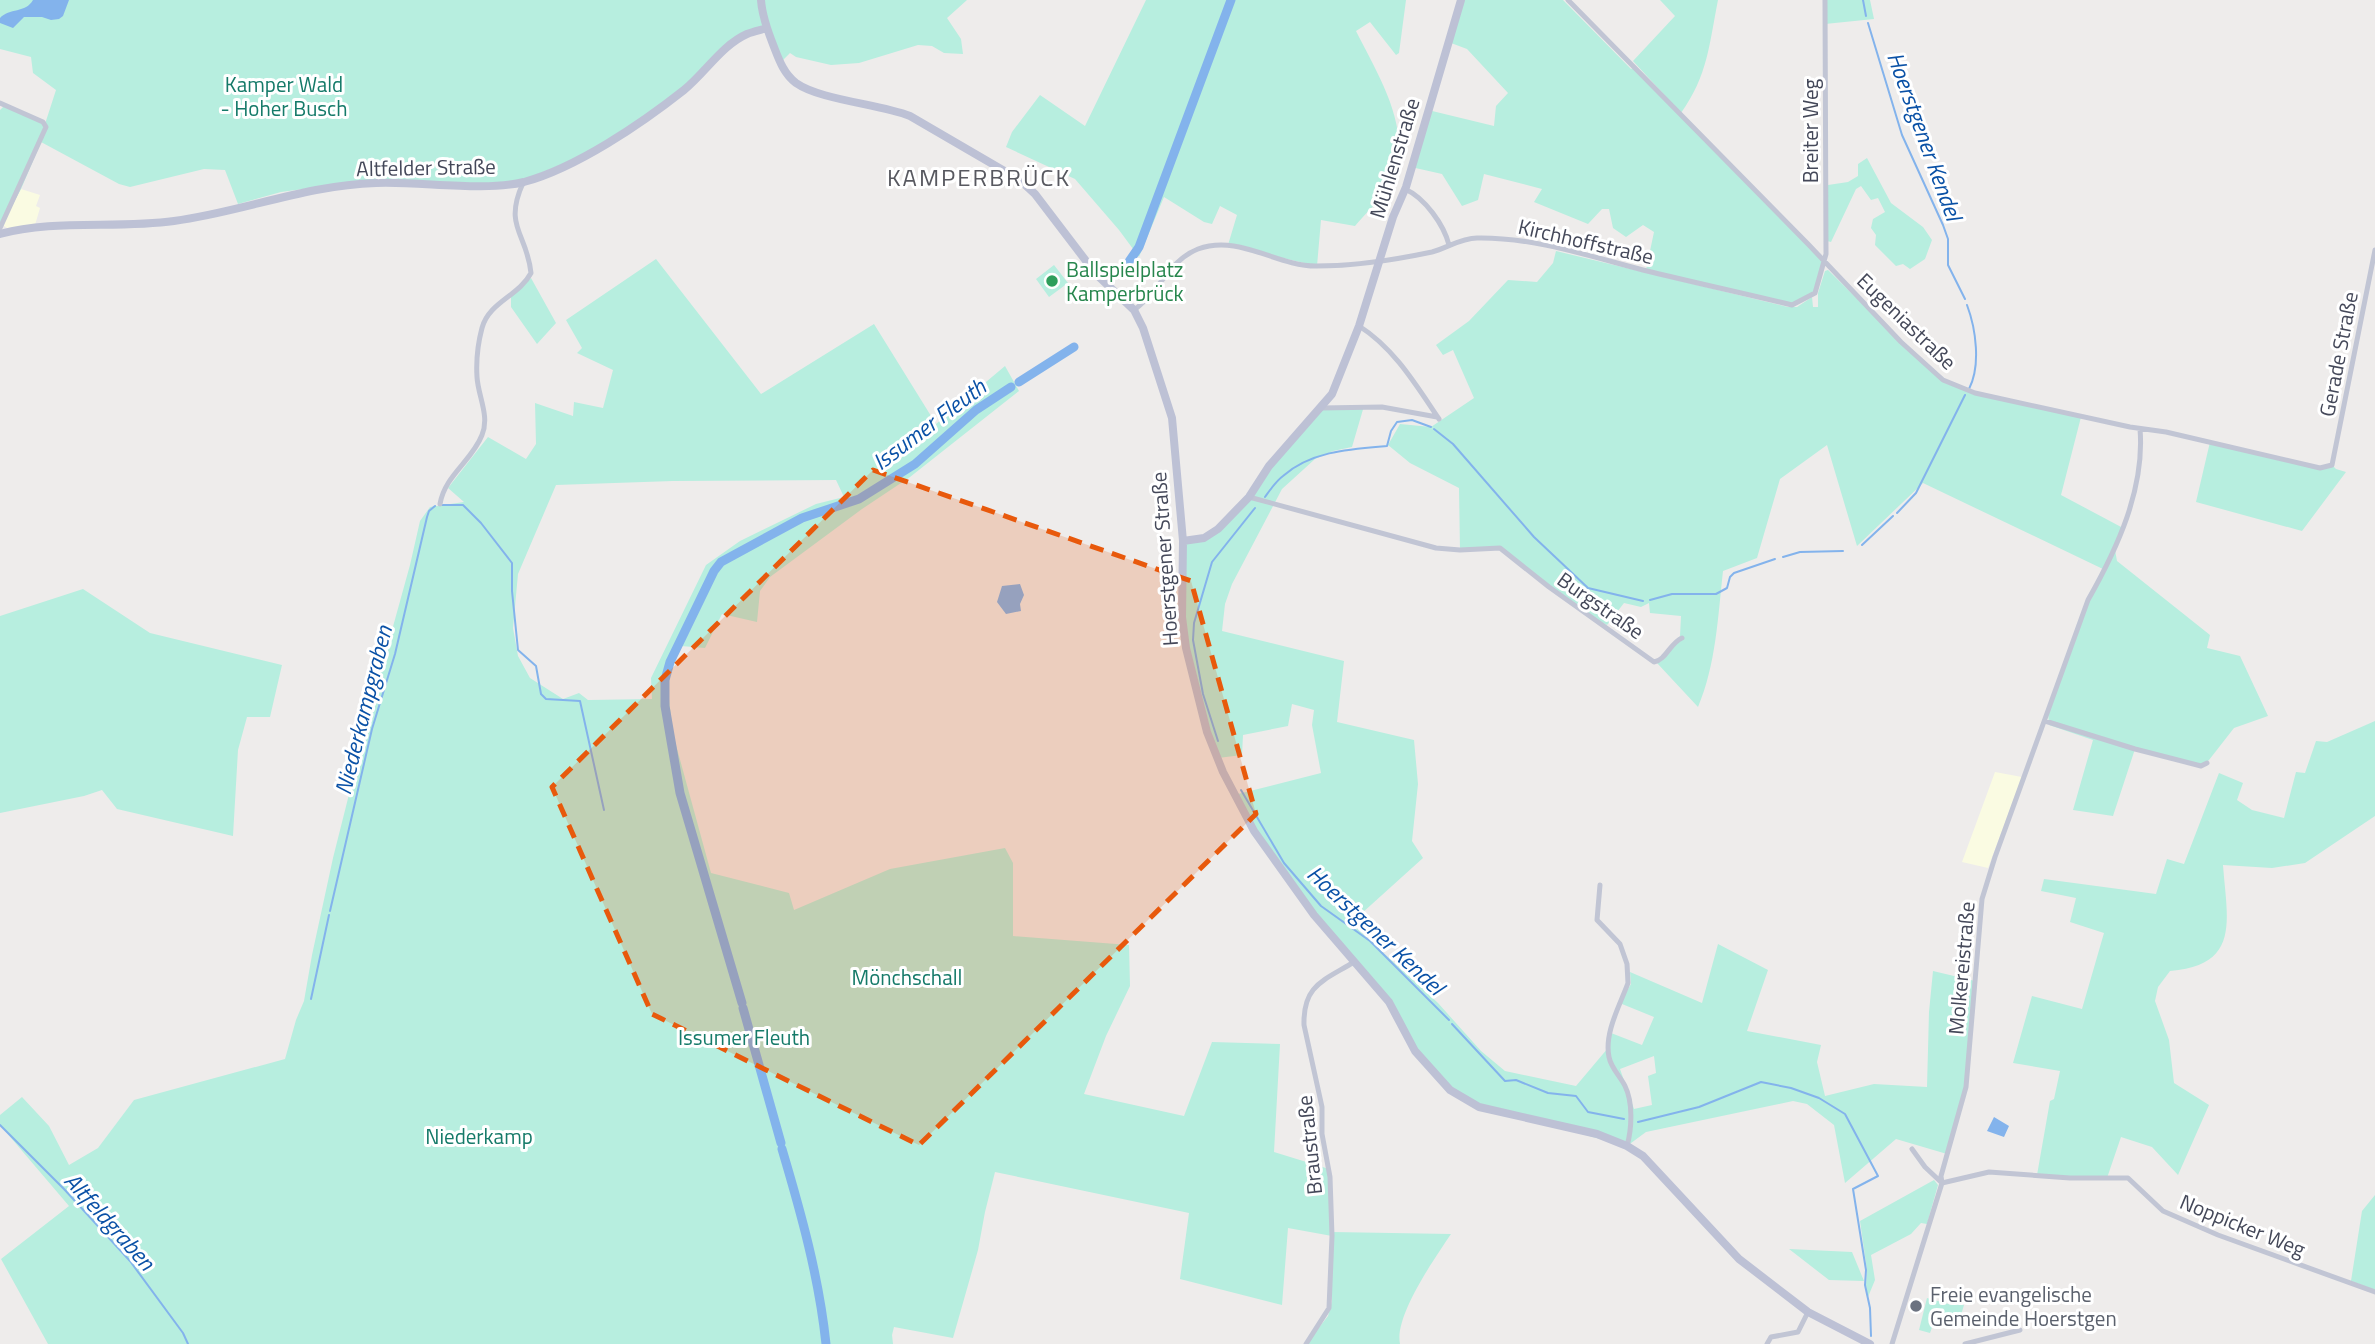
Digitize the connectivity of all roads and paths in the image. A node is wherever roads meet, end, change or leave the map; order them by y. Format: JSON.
{"nodes":[{"id":1,"x":761,"y":0,"type":"edge"},
{"id":2,"x":1461,"y":0,"type":"edge"},
{"id":3,"x":1568,"y":0,"type":"edge"},
{"id":4,"x":1825,"y":0,"type":"edge"},
{"id":5,"x":767,"y":28,"type":"junction"},
{"id":6,"x":2,"y":106,"type":"edge"},
{"id":7,"x":523,"y":182,"type":"junction"},
{"id":8,"x":1405,"y":189,"type":"junction"},
{"id":9,"x":0,"y":228,"type":"edge"},
{"id":10,"x":0,"y":234,"type":"edge"},
{"id":11,"x":1450,"y":245,"type":"junction"},
{"id":12,"x":2375,"y":250,"type":"edge"},
{"id":13,"x":1380,"y":262,"type":"junction"},
{"id":14,"x":1825,"y":262,"type":"junction"},
{"id":15,"x":1134,"y":310,"type":"junction"},
{"id":16,"x":1359,"y":326,"type":"junction"},
{"id":17,"x":1321,"y":408,"type":"junction"},
{"id":18,"x":2140,"y":429,"type":"junction"},
{"id":19,"x":2332,"y":465,"type":"joint"},
{"id":20,"x":1249,"y":497,"type":"junction"},
{"id":21,"x":440,"y":503,"type":"dead end"},
{"id":22,"x":1183,"y":541,"type":"junction"},
{"id":23,"x":1682,"y":638,"type":"dead end"},
{"id":24,"x":2045,"y":721,"type":"junction"},
{"id":25,"x":2207,"y":763,"type":"dead end"},
{"id":26,"x":1600,"y":885,"type":"dead end"},
{"id":27,"x":1354,"y":962,"type":"junction"},
{"id":28,"x":1627,"y":1146,"type":"junction"},
{"id":29,"x":1912,"y":1149,"type":"dead end"},
{"id":30,"x":1942,"y":1183,"type":"junction"},
{"id":31,"x":2375,"y":1292,"type":"edge"},
{"id":32,"x":1808,"y":1312,"type":"junction"},
{"id":33,"x":2020,"y":1330,"type":"dead end"},
{"id":34,"x":1306,"y":1344,"type":"edge"},
{"id":35,"x":1767,"y":1344,"type":"edge"},
{"id":36,"x":1870,"y":1344,"type":"edge"},
{"id":37,"x":1892,"y":1344,"type":"edge"},
{"id":38,"x":1965,"y":1344,"type":"edge"}],
"edges":[{"from":1,"to":5,"type":"main road","name":"Hoerstgener Straße"},
{"from":2,"to":8,"type":"main road","name":"Mühlenstraße"},
{"from":3,"to":14,"type":"street","name":"Eugeniastraße"},
{"from":4,"to":14,"type":"street","name":"Breiter Weg"},
{"from":5,"to":7,"type":"main road","name":"Altfelder Straße"},
{"from":5,"to":15,"type":"main road","name":"Hoerstgener Straße"},
{"from":6,"to":9,"type":"street"},
{"from":7,"to":10,"type":"main road","name":"Altfelder Straße"},
{"from":7,"to":21,"type":"street"},
{"from":8,"to":11,"type":"street"},
{"from":8,"to":13,"type":"main road","name":"Mühlenstraße"},
{"from":11,"to":13,"type":"street","name":"Kirchhoffstraße"},
{"from":11,"to":14,"type":"street","name":"Kirchhoffstraße"},
{"from":12,"to":19,"type":"street","name":"Gerade Straße"},
{"from":13,"to":15,"type":"street","name":"Kirchhoffstraße"},
{"from":13,"to":16,"type":"main road","name":"Mühlenstraße"},
{"from":14,"to":18,"type":"street","name":"Eugeniastraße"},
{"from":15,"to":22,"type":"main road","name":"Hoerstgener Straße"},
{"from":16,"to":17,"type":"main road","name":"Mühlenstraße"},
{"from":16,"to":17,"type":"street"},
{"from":17,"to":20,"type":"main road","name":"Mühlenstraße"},
{"from":18,"to":19,"type":"street","name":"Eugeniastraße"},
{"from":18,"to":24,"type":"street","name":"Molkereistraße"},
{"from":20,"to":22,"type":"main road","name":"Mühlenstraße"},
{"from":20,"to":23,"type":"street","name":"Burgstraße"},
{"from":22,"to":27,"type":"main road","name":"Hoerstgener Straße"},
{"from":24,"to":25,"type":"street"},
{"from":24,"to":30,"type":"street","name":"Molkereistraße"},
{"from":26,"to":28,"type":"street"},
{"from":27,"to":28,"type":"main road","name":"Hoerstgener Straße"},
{"from":27,"to":34,"type":"street","name":"Braustraße"},
{"from":28,"to":32,"type":"main road","name":"Hoerstgener Straße"},
{"from":29,"to":30,"type":"street"},
{"from":30,"to":31,"type":"street","name":"Noppicker Weg"},
{"from":30,"to":37,"type":"street","name":"Molkereistraße"},
{"from":32,"to":35,"type":"street"},
{"from":32,"to":36,"type":"main road","name":"Hoerstgener Straße"},
{"from":33,"to":38,"type":"street"}]}
